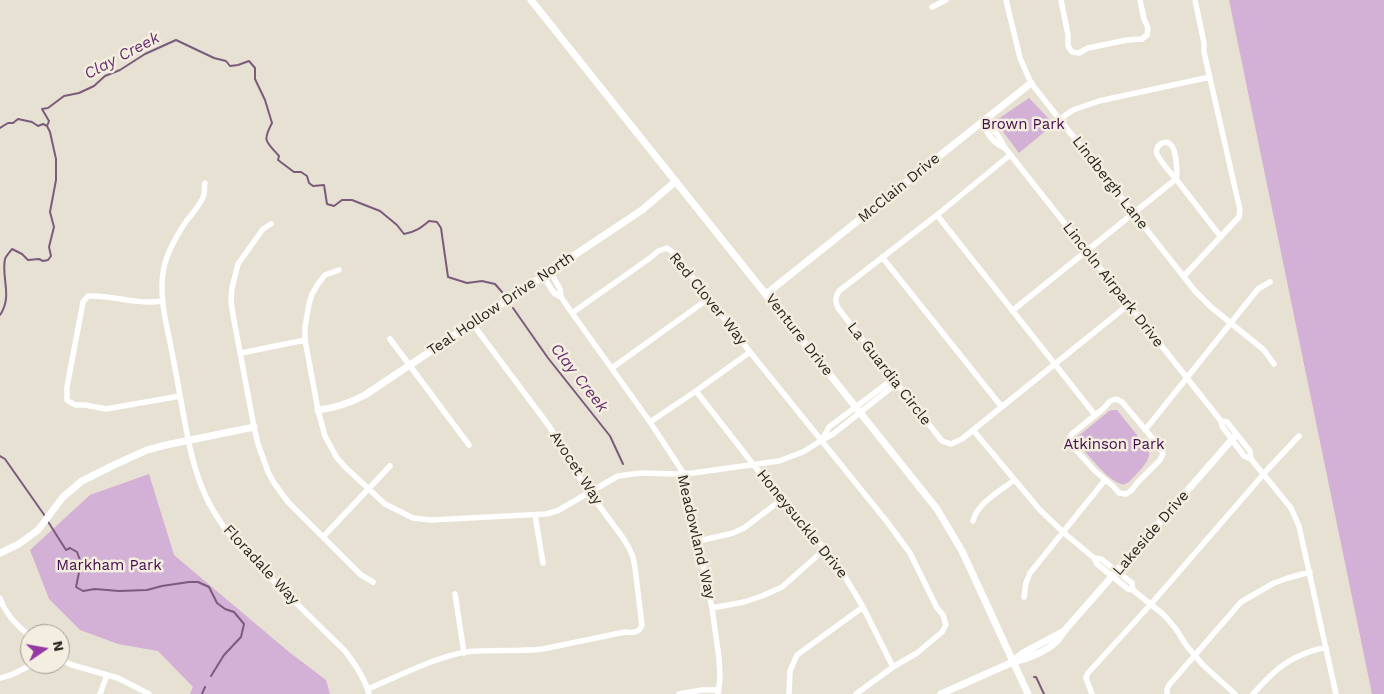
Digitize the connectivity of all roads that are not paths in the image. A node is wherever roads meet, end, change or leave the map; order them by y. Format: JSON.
{"nodes":[{"id":1,"x":531,"y":0,"type":"edge"},
{"id":2,"x":946,"y":0,"type":"edge"},
{"id":3,"x":1006,"y":0,"type":"edge"},
{"id":4,"x":1061,"y":0,"type":"edge"},
{"id":5,"x":1140,"y":0,"type":"edge"},
{"id":6,"x":1195,"y":0,"type":"edge"},
{"id":7,"x":932,"y":7,"type":"dead end"},
{"id":8,"x":1210,"y":77,"type":"junction"},
{"id":9,"x":1031,"y":83,"type":"junction"},
{"id":10,"x":1060,"y":119,"type":"junction"},
{"id":11,"x":983,"y":121,"type":"junction"},
{"id":12,"x":1010,"y":155,"type":"junction"},
{"id":13,"x":1176,"y":179,"type":"junction"},
{"id":14,"x":676,"y":181,"type":"junction"},
{"id":15,"x":204,"y":183,"type":"dead end"},
{"id":16,"x":1134,"y":213,"type":"junction"},
{"id":17,"x":937,"y":215,"type":"junction"},
{"id":18,"x":271,"y":224,"type":"dead end"},
{"id":19,"x":1221,"y":238,"type":"junction"},
{"id":20,"x":1087,"y":251,"type":"junction"},
{"id":21,"x":882,"y":257,"type":"junction"},
{"id":22,"x":339,"y":270,"type":"dead end"},
{"id":23,"x":550,"y":271,"type":"junction"},
{"id":24,"x":542,"y":276,"type":"junction"},
{"id":25,"x":1184,"y":276,"type":"junction"},
{"id":26,"x":1270,"y":282,"type":"dead end"},
{"id":27,"x":766,"y":294,"type":"junction"},
{"id":28,"x":561,"y":297,"type":"junction"},
{"id":29,"x":708,"y":299,"type":"junction"},
{"id":30,"x":162,"y":301,"type":"junction"},
{"id":31,"x":1128,"y":305,"type":"junction"},
{"id":32,"x":1012,"y":311,"type":"junction"},
{"id":33,"x":572,"y":314,"type":"junction"},
{"id":34,"x":472,"y":323,"type":"junction"},
{"id":35,"x":1230,"y":323,"type":"junction"},
{"id":36,"x":390,"y":339,"type":"dead end"},
{"id":37,"x":305,"y":340,"type":"junction"},
{"id":38,"x":750,"y":352,"type":"junction"},
{"id":39,"x":241,"y":353,"type":"junction"},
{"id":40,"x":409,"y":364,"type":"junction"},
{"id":41,"x":1055,"y":364,"type":"junction"},
{"id":42,"x":1274,"y":364,"type":"dead end"},
{"id":43,"x":612,"y":368,"type":"junction"},
{"id":44,"x":1187,"y":377,"type":"junction"},
{"id":45,"x":895,"y":381,"type":"junction"},
{"id":46,"x":696,"y":391,"type":"junction"},
{"id":47,"x":180,"y":396,"type":"junction"},
{"id":48,"x":1001,"y":406,"type":"junction"},
{"id":49,"x":318,"y":410,"type":"junction"},
{"id":50,"x":858,"y":410,"type":"junction"},
{"id":51,"x":1095,"y":415,"type":"junction"},
{"id":52,"x":650,"y":422,"type":"junction"},
{"id":53,"x":254,"y":428,"type":"junction"},
{"id":54,"x":973,"y":430,"type":"junction"},
{"id":55,"x":1144,"y":430,"type":"junction"},
{"id":56,"x":1300,"y":436,"type":"dead end"},
{"id":57,"x":1234,"y":437,"type":"junction"},
{"id":58,"x":188,"y":440,"type":"junction"},
{"id":59,"x":822,"y":440,"type":"junction"},
{"id":60,"x":470,"y":445,"type":"dead end"},
{"id":61,"x":390,"y":466,"type":"dead end"},
{"id":62,"x":755,"y":466,"type":"junction"},
{"id":63,"x":684,"y":474,"type":"junction"},
{"id":64,"x":1264,"y":474,"type":"junction"},
{"id":65,"x":1014,"y":480,"type":"junction"},
{"id":66,"x":1104,"y":480,"type":"junction"},
{"id":67,"x":368,"y":489,"type":"junction"},
{"id":68,"x":589,"y":492,"type":"junction"},
{"id":69,"x":781,"y":500,"type":"junction"},
{"id":70,"x":536,"y":515,"type":"junction"},
{"id":71,"x":974,"y":521,"type":"dead end"},
{"id":72,"x":1063,"y":532,"type":"junction"},
{"id":73,"x":323,"y":537,"type":"junction"},
{"id":74,"x":699,"y":541,"type":"junction"},
{"id":75,"x":825,"y":549,"type":"junction"},
{"id":76,"x":0,"y":553,"type":"edge"},
{"id":77,"x":543,"y":563,"type":"dead end"},
{"id":78,"x":1310,"y":572,"type":"junction"},
{"id":79,"x":1115,"y":573,"type":"junction"},
{"id":80,"x":373,"y":582,"type":"dead end"},
{"id":81,"x":454,"y":594,"type":"dead end"},
{"id":82,"x":1024,"y":597,"type":"dead end"},
{"id":83,"x":0,"y":600,"type":"edge"},
{"id":84,"x":1151,"y":604,"type":"junction"},
{"id":85,"x":863,"y":607,"type":"junction"},
{"id":86,"x":712,"y":608,"type":"junction"},
{"id":87,"x":20,"y":627,"type":"edge"},
{"id":88,"x":1326,"y":647,"type":"junction"},
{"id":89,"x":464,"y":652,"type":"junction"},
{"id":90,"x":1195,"y":655,"type":"junction"},
{"id":91,"x":1013,"y":662,"type":"junction"},
{"id":92,"x":70,"y":665,"type":"edge"},
{"id":93,"x":892,"y":667,"type":"junction"},
{"id":94,"x":20,"y":670,"type":"edge"},
{"id":95,"x":106,"y":675,"type":"junction"},
{"id":96,"x":0,"y":678,"type":"edge"},
{"id":97,"x":368,"y":692,"type":"edge"},
{"id":98,"x":719,"y":692,"type":"edge"},
{"id":99,"x":100,"y":694,"type":"edge"},
{"id":100,"x":149,"y":694,"type":"edge"},
{"id":101,"x":679,"y":694,"type":"edge"},
{"id":102,"x":789,"y":694,"type":"edge"},
{"id":103,"x":856,"y":694,"type":"edge"},
{"id":104,"x":941,"y":694,"type":"edge"},
{"id":105,"x":1028,"y":694,"type":"edge"},
{"id":106,"x":1092,"y":694,"type":"edge"},
{"id":107,"x":1167,"y":694,"type":"edge"},
{"id":108,"x":1235,"y":694,"type":"edge"},
{"id":109,"x":1253,"y":694,"type":"edge"},
{"id":110,"x":1336,"y":694,"type":"edge"}],
"edges":[{"from":1,"to":14,"type":"street","name":"Venture Drive"},
{"from":2,"to":7,"type":"street"},
{"from":3,"to":9,"type":"street","name":"Lindbergh Lane"},
{"from":4,"to":5,"type":"street"},
{"from":6,"to":8,"type":"street"},
{"from":8,"to":10,"type":"street"},
{"from":8,"to":19,"type":"street"},
{"from":9,"to":10,"type":"street","name":"Lindbergh Lane"},
{"from":9,"to":11,"type":"street","name":"McClain Drive"},
{"from":10,"to":16,"type":"street","name":"Lindbergh Lane"},
{"from":11,"to":12,"type":"street","name":"Lincoln Airpark Drive"},
{"from":11,"to":27,"type":"street","name":"McClain Drive"},
{"from":12,"to":17,"type":"street","name":"La Guardia Circle"},
{"from":12,"to":20,"type":"street","name":"Lincoln Airpark Drive"},
{"from":13,"to":13,"type":"street"},
{"from":13,"to":16,"type":"street"},
{"from":13,"to":19,"type":"street"},
{"from":14,"to":23,"type":"street","name":"Teal Hollow Drive North"},
{"from":14,"to":27,"type":"street","name":"Venture Drive"},
{"from":15,"to":30,"type":"street","name":"Floradale Way"},
{"from":16,"to":20,"type":"street"},
{"from":16,"to":25,"type":"street","name":"Lindbergh Lane"},
{"from":17,"to":21,"type":"street","name":"La Guardia Circle"},
{"from":17,"to":32,"type":"street"},
{"from":18,"to":39,"type":"street"},
{"from":19,"to":25,"type":"street"},
{"from":20,"to":31,"type":"street","name":"Lincoln Airpark Drive"},
{"from":20,"to":32,"type":"street"},
{"from":21,"to":45,"type":"street","name":"La Guardia Circle"},
{"from":21,"to":48,"type":"street"},
{"from":22,"to":37,"type":"street"},
{"from":23,"to":24,"type":"street","name":"Teal Hollow Drive North"},
{"from":23,"to":28,"type":"street","name":"Meadowland Way"},
{"from":24,"to":28,"type":"street","name":"Meadowland Way"},
{"from":24,"to":34,"type":"street","name":"Teal Hollow Drive North"},
{"from":25,"to":35,"type":"street","name":"Lindbergh Lane"},
{"from":26,"to":35,"type":"street"},
{"from":27,"to":50,"type":"street","name":"Venture Drive"},
{"from":28,"to":33,"type":"street","name":"Meadowland Way"},
{"from":29,"to":33,"type":"street","name":"Red Clover Way"},
{"from":29,"to":38,"type":"street","name":"Red Clover Way"},
{"from":29,"to":43,"type":"street"},
{"from":30,"to":47,"type":"street","name":"Floradale Way"},
{"from":30,"to":47,"type":"street"},
{"from":31,"to":41,"type":"street","name":"La Guardia Circle"},
{"from":31,"to":44,"type":"street","name":"Lincoln Airpark Drive"},
{"from":32,"to":41,"type":"street"},
{"from":33,"to":43,"type":"street","name":"Meadowland Way"},
{"from":34,"to":40,"type":"street","name":"Teal Hollow Drive North"},
{"from":34,"to":68,"type":"street","name":"Avocet Way"},
{"from":35,"to":42,"type":"street","name":"Lindbergh Lane"},
{"from":35,"to":44,"type":"street"},
{"from":36,"to":40,"type":"street"},
{"from":37,"to":39,"type":"street"},
{"from":37,"to":49,"type":"street"},
{"from":38,"to":46,"type":"street"},
{"from":38,"to":59,"type":"street","name":"Red Clover Way"},
{"from":39,"to":53,"type":"street"},
{"from":40,"to":49,"type":"street","name":"Teal Hollow Drive North"},
{"from":40,"to":60,"type":"street"},
{"from":41,"to":48,"type":"street","name":"La Guardia Circle"},
{"from":41,"to":51,"type":"street"},
{"from":43,"to":52,"type":"street","name":"Meadowland Way"},
{"from":44,"to":55,"type":"street"},
{"from":44,"to":57,"type":"street","name":"Lincoln Airpark Drive"},
{"from":45,"to":50,"type":"street"},
{"from":45,"to":54,"type":"street","name":"La Guardia Circle"},
{"from":46,"to":52,"type":"street"},
{"from":46,"to":62,"type":"street","name":"Honeysuckle Drive"},
{"from":47,"to":58,"type":"street","name":"Floradale Way"},
{"from":48,"to":54,"type":"street","name":"La Guardia Circle"},
{"from":49,"to":67,"type":"street"},
{"from":50,"to":59,"type":"street"},
{"from":50,"to":91,"type":"street","name":"Venture Drive"},
{"from":51,"to":55,"type":"street"},
{"from":51,"to":66,"type":"street"},
{"from":52,"to":63,"type":"street","name":"Meadowland Way"},
{"from":53,"to":58,"type":"street"},
{"from":53,"to":73,"type":"street"},
{"from":54,"to":65,"type":"street"},
{"from":55,"to":66,"type":"street"},
{"from":56,"to":64,"type":"street"},
{"from":57,"to":64,"type":"street","name":"Lincoln Airpark Drive"},
{"from":57,"to":79,"type":"street","name":"Lakeside Drive"},
{"from":58,"to":76,"type":"street"},
{"from":58,"to":97,"type":"street","name":"Floradale Way"},
{"from":59,"to":62,"type":"street"},
{"from":59,"to":93,"type":"street","name":"Red Clover Way"},
{"from":61,"to":67,"type":"street"},
{"from":62,"to":63,"type":"street"},
{"from":62,"to":69,"type":"street","name":"Honeysuckle Drive"},
{"from":63,"to":68,"type":"street"},
{"from":63,"to":74,"type":"street","name":"Meadowland Way"},
{"from":64,"to":78,"type":"street","name":"Lincoln Airpark Drive"},
{"from":64,"to":84,"type":"street"},
{"from":65,"to":71,"type":"street"},
{"from":65,"to":72,"type":"street"},
{"from":66,"to":72,"type":"street"},
{"from":67,"to":70,"type":"street"},
{"from":67,"to":73,"type":"street"},
{"from":68,"to":70,"type":"street"},
{"from":68,"to":89,"type":"street","name":"Avocet Way"},
{"from":69,"to":74,"type":"street"},
{"from":69,"to":75,"type":"street","name":"Honeysuckle Drive"},
{"from":70,"to":77,"type":"street"},
{"from":72,"to":79,"type":"street"},
{"from":72,"to":82,"type":"street"},
{"from":73,"to":80,"type":"street"},
{"from":74,"to":86,"type":"street","name":"Meadowland Way"},
{"from":75,"to":85,"type":"street","name":"Honeysuckle Drive"},
{"from":75,"to":86,"type":"street"},
{"from":78,"to":88,"type":"street","name":"Lincoln Airpark Drive"},
{"from":78,"to":90,"type":"street"},
{"from":79,"to":84,"type":"street"},
{"from":79,"to":91,"type":"street","name":"Lakeside Drive"},
{"from":81,"to":89,"type":"street"},
{"from":83,"to":87,"type":"street"},
{"from":84,"to":90,"type":"street"},
{"from":84,"to":106,"type":"street"},
{"from":85,"to":93,"type":"street","name":"Honeysuckle Drive"},
{"from":85,"to":102,"type":"street"},
{"from":86,"to":98,"type":"street","name":"Meadowland Way"},
{"from":88,"to":109,"type":"street"},
{"from":88,"to":110,"type":"street","name":"Lincoln Airpark Drive"},
{"from":89,"to":97,"type":"street"},
{"from":90,"to":107,"type":"street"},
{"from":90,"to":108,"type":"street"},
{"from":91,"to":104,"type":"street","name":"Lakeside Drive"},
{"from":91,"to":105,"type":"street","name":"Venture Drive"},
{"from":92,"to":95,"type":"street"},
{"from":93,"to":103,"type":"street"},
{"from":94,"to":96,"type":"street"},
{"from":95,"to":99,"type":"street"},
{"from":95,"to":100,"type":"street"},
{"from":98,"to":101,"type":"street"}]}
